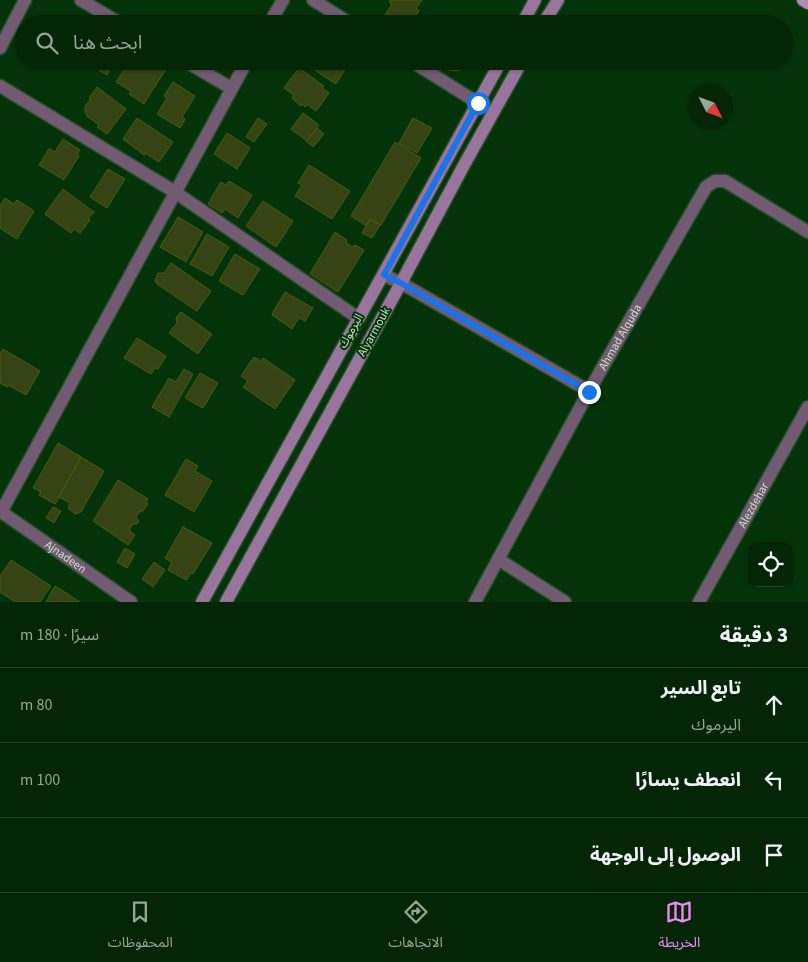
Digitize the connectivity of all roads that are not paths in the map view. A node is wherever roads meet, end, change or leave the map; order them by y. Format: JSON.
{"nodes":[{"id":1,"x":25,"y":0,"type":"edge"},
{"id":2,"x":80,"y":0,"type":"edge"},
{"id":3,"x":283,"y":0,"type":"edge"},
{"id":4,"x":313,"y":0,"type":"edge"},
{"id":5,"x":535,"y":0,"type":"edge"},
{"id":6,"x":558,"y":0,"type":"edge"},
{"id":7,"x":803,"y":0,"type":"edge"},
{"id":8,"x":808,"y":3,"type":"edge"},
{"id":9,"x":17,"y":15,"type":"edge"},
{"id":10,"x":106,"y":15,"type":"edge"},
{"id":11,"x":274,"y":15,"type":"edge"},
{"id":12,"x":337,"y":15,"type":"edge"},
{"id":13,"x":527,"y":15,"type":"edge"},
{"id":14,"x":549,"y":15,"type":"edge"},
{"id":15,"x":15,"y":19,"type":"edge"},
{"id":16,"x":0,"y":48,"type":"edge"},
{"id":17,"x":200,"y":70,"type":"edge"},
{"id":18,"x":242,"y":70,"type":"edge"},
{"id":19,"x":425,"y":70,"type":"edge"},
{"id":20,"x":496,"y":70,"type":"edge"},
{"id":21,"x":517,"y":70,"type":"edge"},
{"id":22,"x":0,"y":86,"type":"edge"},
{"id":23,"x":231,"y":88,"type":"junction"},
{"id":24,"x":478,"y":103,"type":"junction"},
{"id":25,"x":175,"y":192,"type":"junction"},
{"id":26,"x":808,"y":232,"type":"edge"},
{"id":27,"x":384,"y":275,"type":"junction"},
{"id":28,"x":401,"y":283,"type":"junction"},
{"id":29,"x":358,"y":318,"type":"junction"},
{"id":30,"x":589,"y":392,"type":"junction"},
{"id":31,"x":808,"y":407,"type":"edge"},
{"id":32,"x":0,"y":512,"type":"edge"},
{"id":33,"x":498,"y":560,"type":"junction"},
{"id":34,"x":131,"y":602,"type":"edge"},
{"id":35,"x":202,"y":602,"type":"edge"},
{"id":36,"x":226,"y":602,"type":"edge"},
{"id":37,"x":475,"y":602,"type":"edge"},
{"id":38,"x":565,"y":602,"type":"edge"},
{"id":39,"x":699,"y":602,"type":"edge"}],
"edges":[{"from":1,"to":9,"type":"street"},
{"from":2,"to":10,"type":"street"},
{"from":3,"to":11,"type":"street"},
{"from":4,"to":12,"type":"street"},
{"from":5,"to":13,"type":"street"},
{"from":6,"to":14,"type":"street"},
{"from":7,"to":8,"type":"main road"},
{"from":15,"to":16,"type":"street"},
{"from":17,"to":23,"type":"street"},
{"from":18,"to":23,"type":"street"},
{"from":19,"to":24,"type":"street"},
{"from":20,"to":24,"type":"street","name":"اليرموك"},
{"from":21,"to":28,"type":"street","name":"Alyarmouk"},
{"from":22,"to":25,"type":"street"},
{"from":23,"to":25,"type":"street"},
{"from":24,"to":27,"type":"street","name":"اليرموك"},
{"from":25,"to":29,"type":"street"},
{"from":25,"to":32,"type":"street"},
{"from":26,"to":30,"type":"street","name":"Ahmad Alquda"},
{"from":27,"to":28,"type":"street"},
{"from":27,"to":29,"type":"street","name":"اليرموك"},
{"from":28,"to":30,"type":"street"},
{"from":28,"to":36,"type":"street","name":"Alyarmouk"},
{"from":29,"to":35,"type":"street","name":"اليرموك"},
{"from":30,"to":33,"type":"street","name":"Ahmad Alquda"},
{"from":31,"to":39,"type":"street","name":"Alezdehar"},
{"from":32,"to":34,"type":"street","name":"Ajnadeen"},
{"from":33,"to":37,"type":"street","name":"Ahmad Alquda"},
{"from":33,"to":38,"type":"street"}]}
